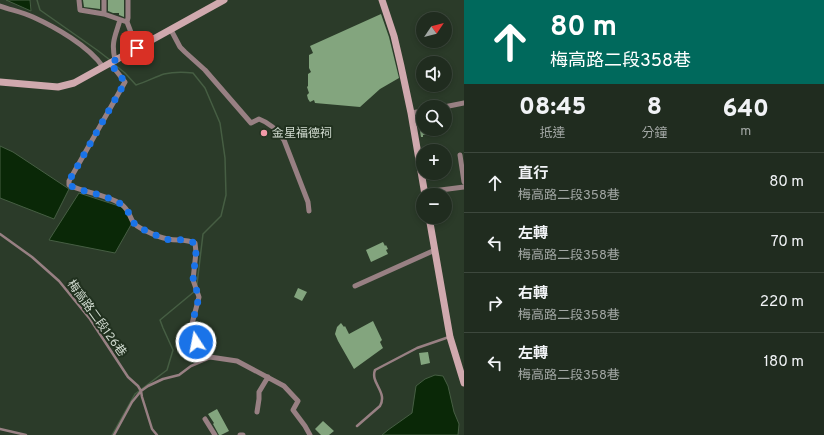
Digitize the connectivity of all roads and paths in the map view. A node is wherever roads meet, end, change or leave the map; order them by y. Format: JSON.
{"nodes":[{"id":1,"x":79,"y":0,"type":"edge"},
{"id":2,"x":104,"y":0,"type":"edge"},
{"id":3,"x":128,"y":0,"type":"edge"},
{"id":4,"x":224,"y":0,"type":"edge"},
{"id":5,"x":382,"y":0,"type":"edge"},
{"id":6,"x":0,"y":6,"type":"edge"},
{"id":7,"x":104,"y":14,"type":"junction"},
{"id":8,"x":120,"y":20,"type":"junction"},
{"id":9,"x":126,"y":22,"type":"junction"},
{"id":10,"x":171,"y":30,"type":"junction"},
{"id":11,"x":137,"y":48,"type":"junction"},
{"id":12,"x":112,"y":61,"type":"junction"},
{"id":13,"x":103,"y":67,"type":"junction"},
{"id":14,"x":0,"y":82,"type":"edge"},
{"id":15,"x":464,"y":103,"type":"edge"},
{"id":16,"x":452,"y":105,"type":"edge"},
{"id":17,"x":416,"y":112,"type":"edge"},
{"id":18,"x":411,"y":113,"type":"junction"},
{"id":19,"x":460,"y":155,"type":"dead end"},
{"id":20,"x":464,"y":182,"type":"edge"},
{"id":21,"x":464,"y":187,"type":"edge"},
{"id":22,"x":424,"y":188,"type":"edge"},
{"id":23,"x":452,"y":189,"type":"edge"},
{"id":24,"x":309,"y":211,"type":"dead end"},
{"id":25,"x":430,"y":224,"type":"edge"},
{"id":26,"x":0,"y":234,"type":"edge"},
{"id":27,"x":435,"y":250,"type":"junction"},
{"id":28,"x":355,"y":286,"type":"dead end"},
{"id":29,"x":450,"y":337,"type":"junction"},
{"id":30,"x":210,"y":357,"type":"junction"},
{"id":31,"x":268,"y":377,"type":"junction"},
{"id":32,"x":464,"y":383,"type":"edge"},
{"id":33,"x":141,"y":391,"type":"junction"},
{"id":34,"x":257,"y":412,"type":"dead end"},
{"id":35,"x":205,"y":419,"type":"dead end"},
{"id":36,"x":357,"y":426,"type":"dead end"},
{"id":37,"x":0,"y":429,"type":"edge"},
{"id":38,"x":26,"y":435,"type":"edge"},
{"id":39,"x":114,"y":435,"type":"edge"},
{"id":40,"x":157,"y":435,"type":"edge"},
{"id":41,"x":215,"y":435,"type":"edge"},
{"id":42,"x":240,"y":435,"type":"edge"},
{"id":43,"x":243,"y":435,"type":"edge"},
{"id":44,"x":310,"y":435,"type":"edge"}],
"edges":[{"from":1,"to":7,"type":"street"},
{"from":2,"to":7,"type":"street"},
{"from":3,"to":9,"type":"street"},
{"from":4,"to":10,"type":"street"},
{"from":5,"to":18,"type":"street"},
{"from":6,"to":13,"type":"street"},
{"from":7,"to":8,"type":"street"},
{"from":8,"to":9,"type":"street"},
{"from":8,"to":12,"type":"street"},
{"from":9,"to":11,"type":"street"},
{"from":10,"to":11,"type":"street"},
{"from":10,"to":24,"type":"street"},
{"from":11,"to":12,"type":"street"},
{"from":12,"to":13,"type":"street"},
{"from":12,"to":30,"type":"street"},
{"from":13,"to":14,"type":"street"},
{"from":15,"to":16,"type":"street"},
{"from":17,"to":18,"type":"street"},
{"from":18,"to":22,"type":"street"},
{"from":19,"to":20,"type":"street"},
{"from":21,"to":23,"type":"street"},
{"from":25,"to":27,"type":"street"},
{"from":26,"to":33,"type":"lane","name":"梅高路二段126巷"},
{"from":27,"to":28,"type":"street"},
{"from":27,"to":29,"type":"street"},
{"from":29,"to":32,"type":"street"},
{"from":29,"to":36,"type":"lane"},
{"from":30,"to":31,"type":"street"},
{"from":30,"to":33,"type":"lane"},
{"from":31,"to":34,"type":"street"},
{"from":31,"to":44,"type":"street"},
{"from":33,"to":39,"type":"lane"},
{"from":33,"to":40,"type":"lane","name":"梅高路二段126巷"},
{"from":35,"to":41,"type":"street"},
{"from":37,"to":38,"type":"lane"},
{"from":42,"to":43,"type":"street"}]}
